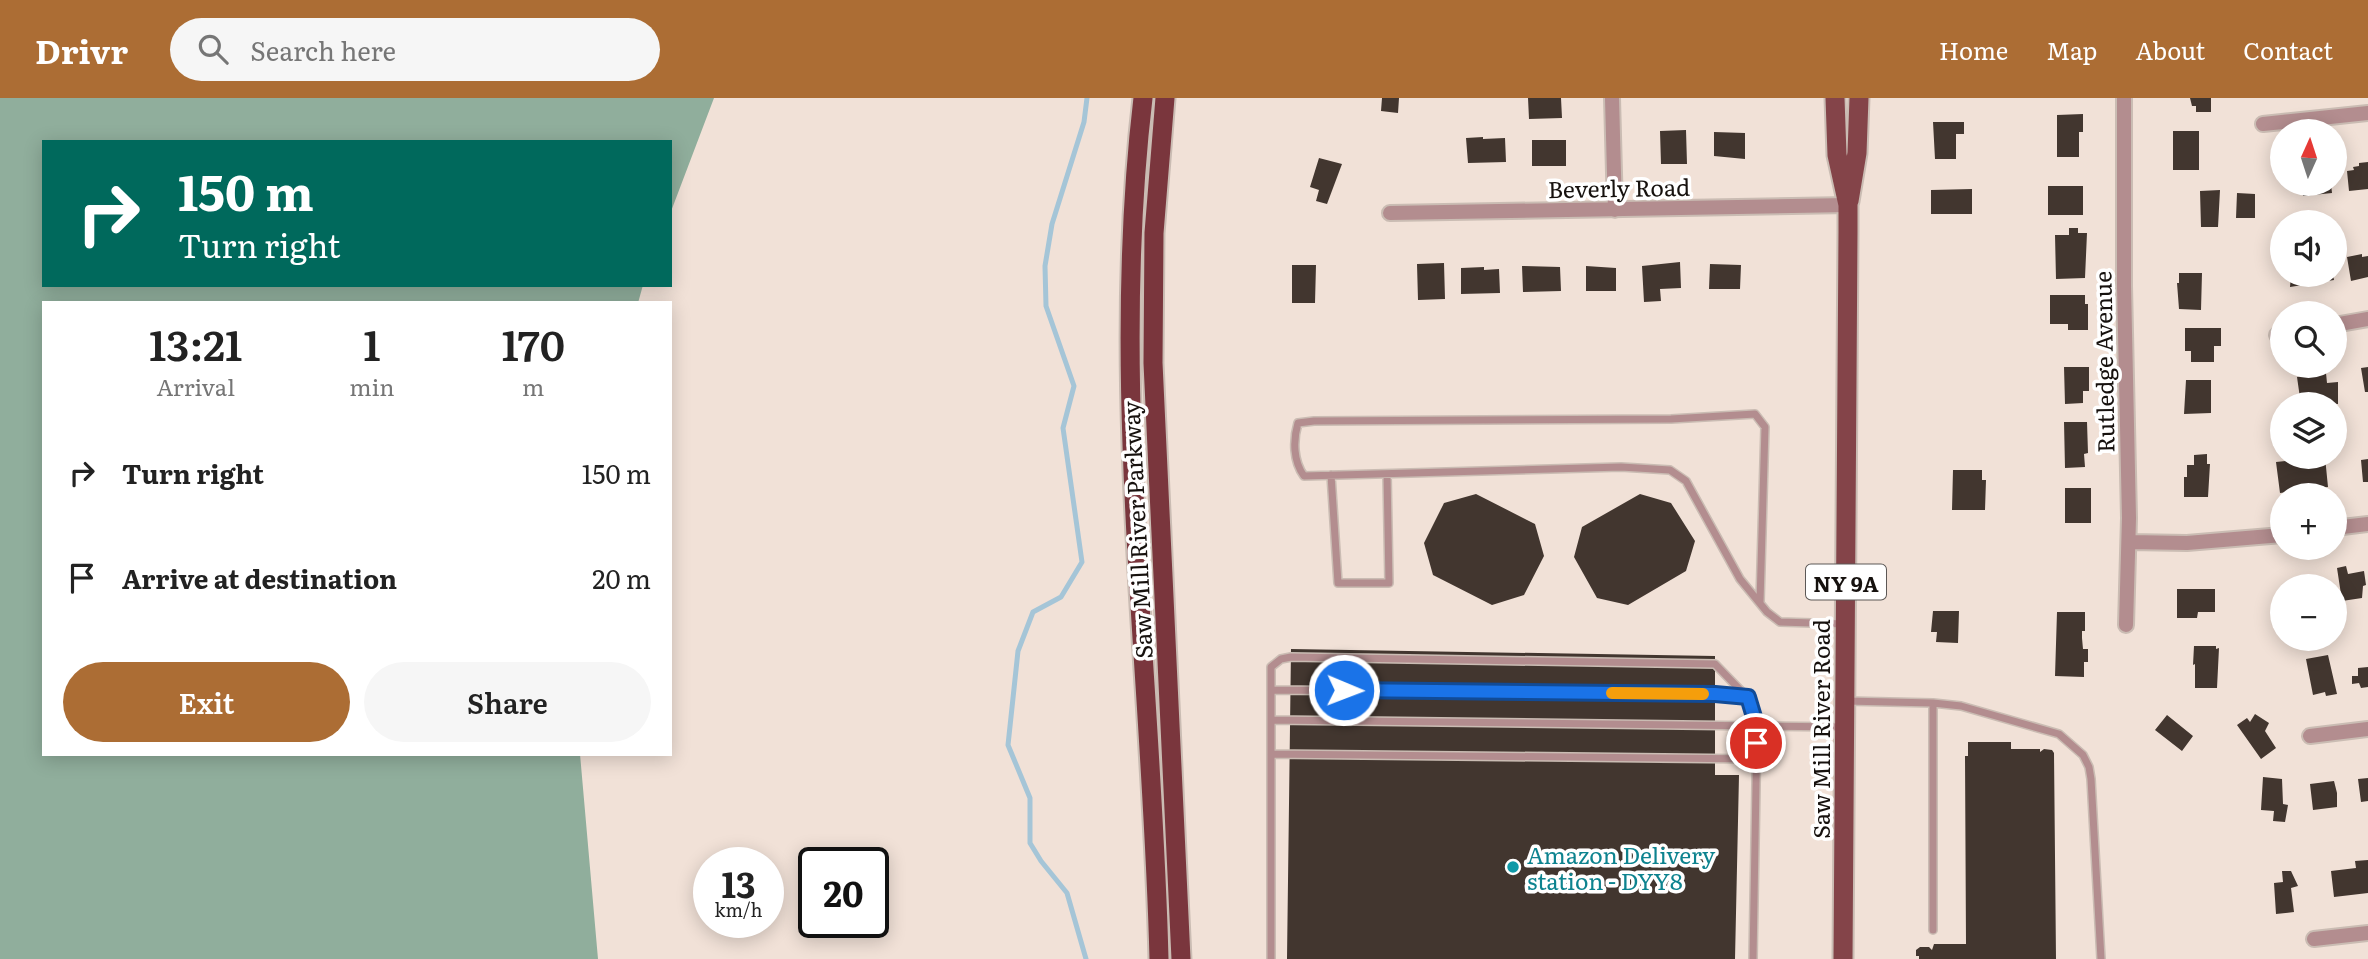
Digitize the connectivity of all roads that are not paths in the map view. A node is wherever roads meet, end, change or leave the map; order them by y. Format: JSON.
{"nodes":[{"id":1,"x":1143,"y":98,"type":"edge"},
{"id":2,"x":1166,"y":98,"type":"edge"},
{"id":3,"x":1612,"y":98,"type":"edge"},
{"id":4,"x":1835,"y":98,"type":"edge"},
{"id":5,"x":1859,"y":98,"type":"edge"},
{"id":6,"x":2124,"y":98,"type":"edge"},
{"id":7,"x":2368,"y":113,"type":"edge"},
{"id":8,"x":2263,"y":124,"type":"dead end"},
{"id":9,"x":1848,"y":205,"type":"junction"},
{"id":10,"x":1615,"y":210,"type":"junction"},
{"id":11,"x":1390,"y":213,"type":"dead end"},
{"id":12,"x":2368,"y":319,"type":"edge"},
{"id":13,"x":2347,"y":323,"type":"edge"},
{"id":14,"x":1387,"y":474,"type":"junction"},
{"id":15,"x":1331,"y":475,"type":"junction"},
{"id":16,"x":2368,"y":524,"type":"edge"},
{"id":17,"x":2347,"y":526,"type":"edge"},
{"id":18,"x":2270,"y":537,"type":"edge"},
{"id":19,"x":2129,"y":542,"type":"junction"},
{"id":20,"x":1760,"y":601,"type":"junction"},
{"id":21,"x":1845,"y":624,"type":"junction"},
{"id":22,"x":2126,"y":625,"type":"dead end"},
{"id":23,"x":1271,"y":690,"type":"junction"},
{"id":24,"x":1748,"y":697,"type":"junction"},
{"id":25,"x":1845,"y":701,"type":"junction"},
{"id":26,"x":1933,"y":703,"type":"junction"},
{"id":27,"x":1272,"y":720,"type":"junction"},
{"id":28,"x":1757,"y":727,"type":"junction"},
{"id":29,"x":1845,"y":727,"type":"junction"},
{"id":30,"x":2368,"y":729,"type":"edge"},
{"id":31,"x":2310,"y":736,"type":"dead end"},
{"id":32,"x":1271,"y":754,"type":"junction"},
{"id":33,"x":1756,"y":760,"type":"junction"},
{"id":34,"x":1933,"y":930,"type":"dead end"},
{"id":35,"x":2368,"y":933,"type":"edge"},
{"id":36,"x":2314,"y":939,"type":"dead end"},
{"id":37,"x":1159,"y":959,"type":"edge"},
{"id":38,"x":1181,"y":959,"type":"edge"},
{"id":39,"x":1271,"y":959,"type":"edge"},
{"id":40,"x":1753,"y":959,"type":"edge"},
{"id":41,"x":1843,"y":959,"type":"edge"},
{"id":42,"x":2101,"y":959,"type":"edge"}],
"edges":[{"from":1,"to":37,"type":"highway","name":"Saw Mill River Parkway"},
{"from":2,"to":38,"type":"highway","name":"Saw Mill River Parkway"},
{"from":3,"to":10,"type":"street"},
{"from":4,"to":9,"type":"main road","name":"Saw Mill River Road","number":"NY 9A"},
{"from":5,"to":9,"type":"main road","name":"Saw Mill River Road","number":"NY 9A"},
{"from":6,"to":19,"type":"street","name":"Rutledge Avenue"},
{"from":7,"to":8,"type":"street"},
{"from":9,"to":10,"type":"street","name":"Beverly Road"},
{"from":9,"to":21,"type":"main road","name":"Saw Mill River Road","number":"NY 9A"},
{"from":10,"to":11,"type":"street","name":"Beverly Road"},
{"from":12,"to":13,"type":"street"},
{"from":14,"to":15,"type":"lane"},
{"from":14,"to":15,"type":"lane"},
{"from":14,"to":20,"type":"lane"},
{"from":15,"to":20,"type":"lane"},
{"from":16,"to":17,"type":"street"},
{"from":18,"to":19,"type":"street"},
{"from":19,"to":22,"type":"street","name":"Rutledge Avenue"},
{"from":20,"to":21,"type":"lane"},
{"from":21,"to":25,"type":"main road","name":"Saw Mill River Road","number":"NY 9A"},
{"from":23,"to":24,"type":"lane"},
{"from":23,"to":24,"type":"lane"},
{"from":23,"to":27,"type":"lane"},
{"from":24,"to":28,"type":"lane"},
{"from":25,"to":26,"type":"lane"},
{"from":25,"to":29,"type":"main road","name":"Saw Mill River Road","number":"NY 9A"},
{"from":26,"to":34,"type":"lane"},
{"from":26,"to":42,"type":"lane"},
{"from":27,"to":28,"type":"lane"},
{"from":27,"to":32,"type":"lane"},
{"from":28,"to":29,"type":"lane"},
{"from":28,"to":33,"type":"lane"},
{"from":29,"to":41,"type":"main road","name":"Saw Mill River Road","number":"NY 9A"},
{"from":30,"to":31,"type":"street"},
{"from":32,"to":33,"type":"lane"},
{"from":32,"to":39,"type":"lane"},
{"from":33,"to":40,"type":"lane"},
{"from":35,"to":36,"type":"street"}]}
